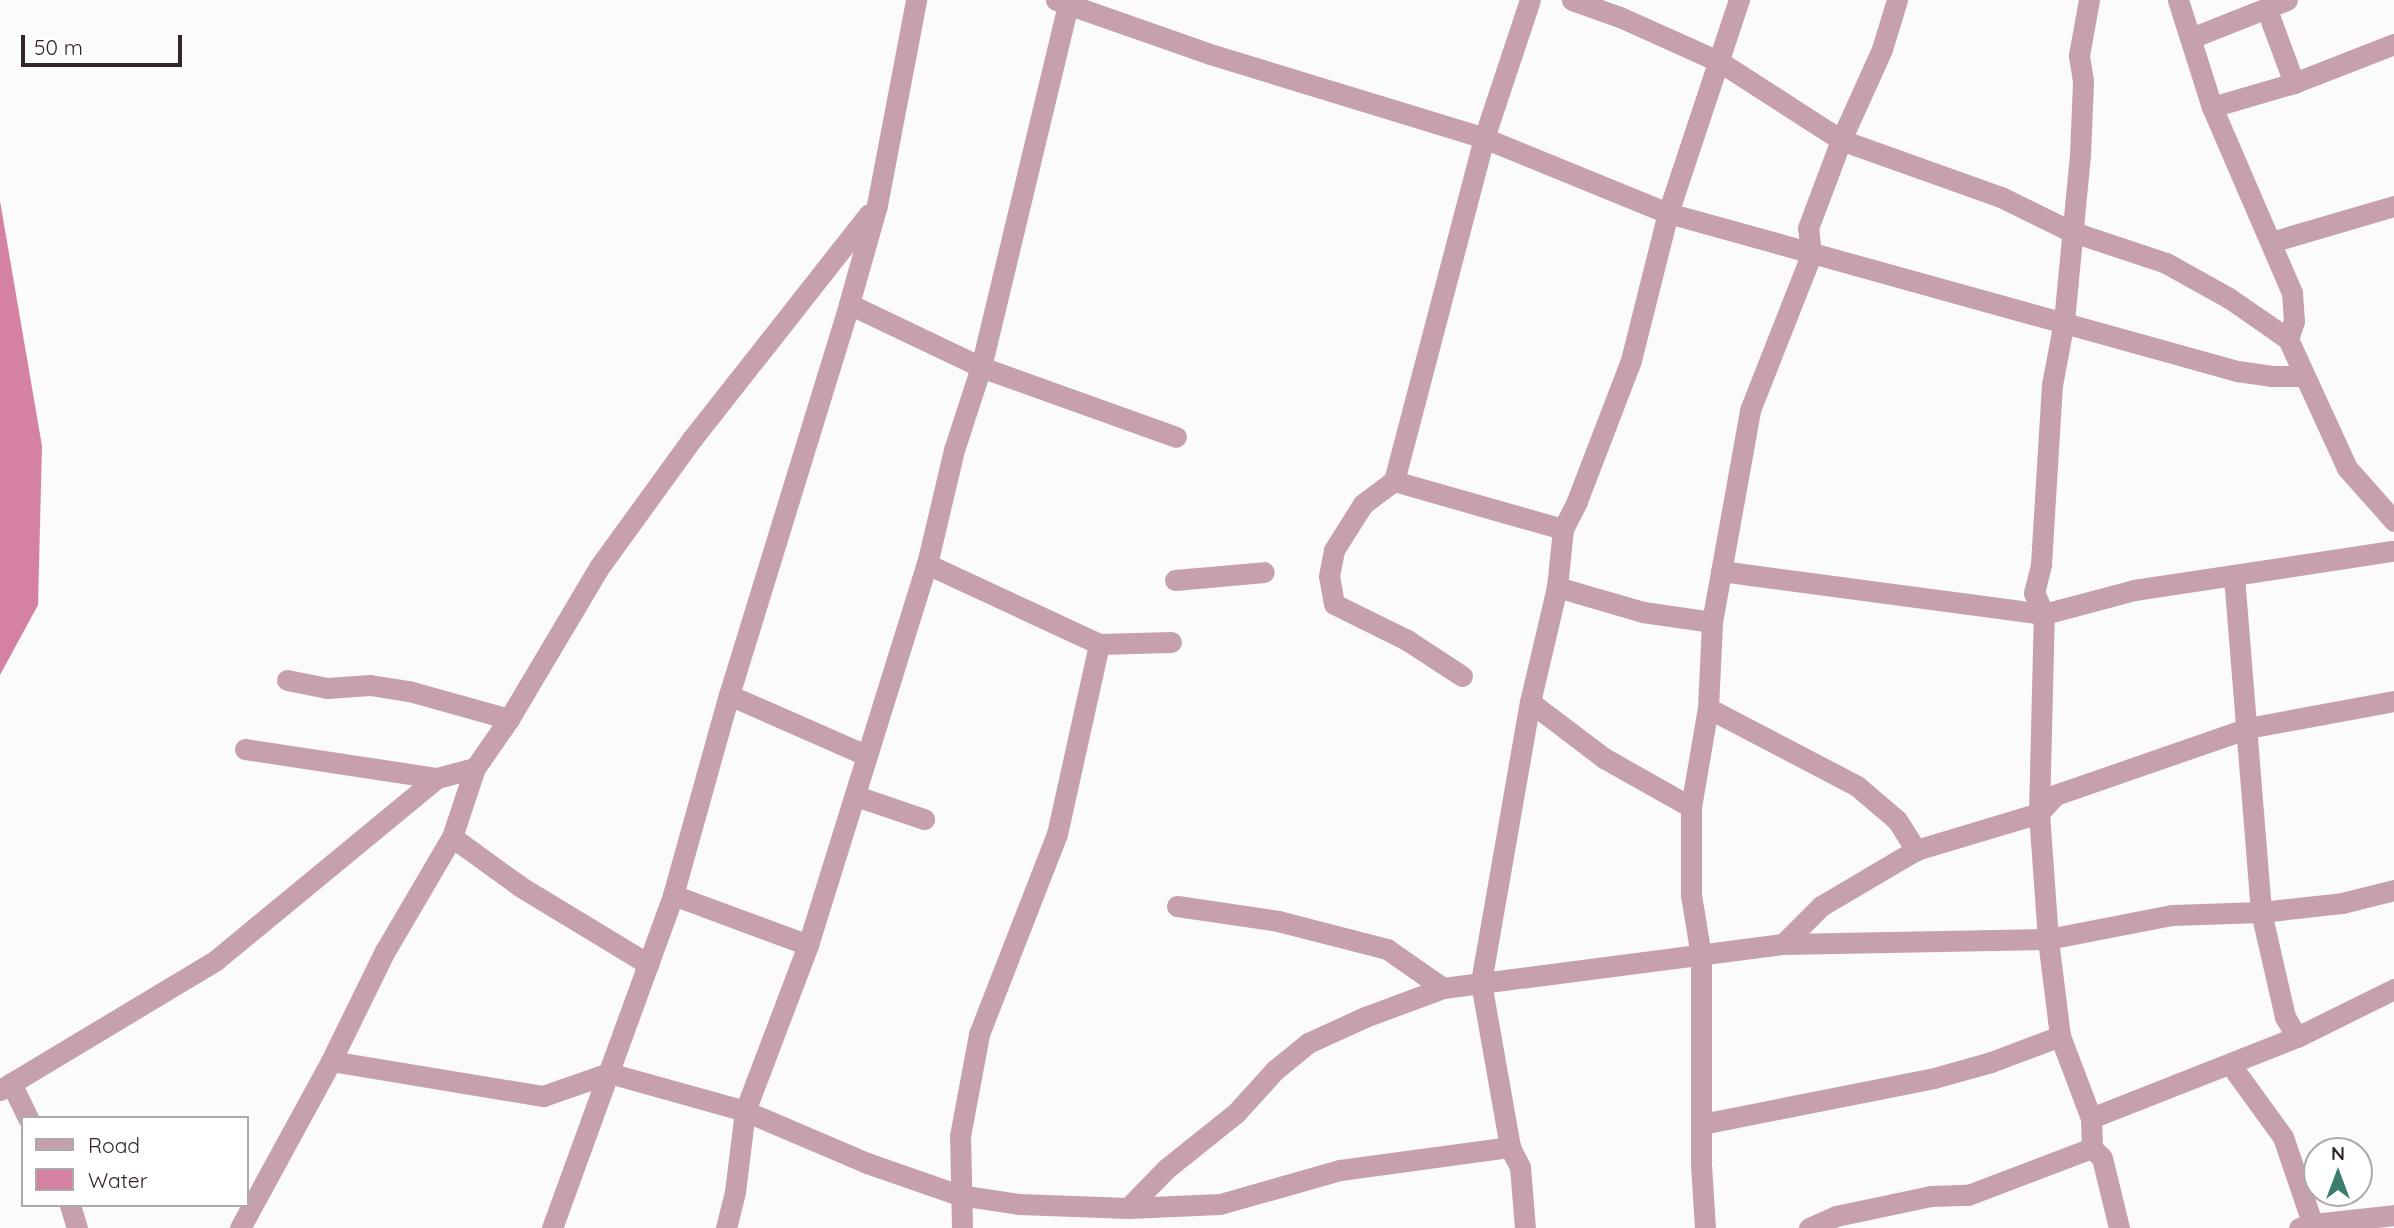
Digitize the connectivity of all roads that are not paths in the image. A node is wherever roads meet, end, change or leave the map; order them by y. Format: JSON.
{"nodes":[{"id":1,"x":916,"y":0,"type":"edge"},
{"id":2,"x":1530,"y":0,"type":"edge"},
{"id":3,"x":1572,"y":0,"type":"edge"},
{"id":4,"x":1740,"y":0,"type":"edge"},
{"id":5,"x":1897,"y":0,"type":"edge"},
{"id":6,"x":2089,"y":0,"type":"edge"},
{"id":7,"x":2178,"y":0,"type":"edge"},
{"id":8,"x":2287,"y":0,"type":"edge"},
{"id":9,"x":1064,"y":1,"type":"edge"},
{"id":10,"x":2267,"y":9,"type":"junction"},
{"id":11,"x":2191,"y":38,"type":"junction"},
{"id":12,"x":2394,"y":44,"type":"edge"},
{"id":13,"x":1720,"y":62,"type":"junction"},
{"id":14,"x":2294,"y":83,"type":"junction"},
{"id":15,"x":2212,"y":107,"type":"junction"},
{"id":16,"x":1484,"y":138,"type":"junction"},
{"id":17,"x":1841,"y":140,"type":"junction"},
{"id":18,"x":877,"y":205,"type":"junction"},
{"id":19,"x":2394,"y":206,"type":"edge"},
{"id":20,"x":1668,"y":213,"type":"junction"},
{"id":21,"x":2070,"y":232,"type":"junction"},
{"id":22,"x":2271,"y":243,"type":"junction"},
{"id":23,"x":1811,"y":255,"type":"junction"},
{"id":24,"x":849,"y":304,"type":"junction"},
{"id":25,"x":2064,"y":321,"type":"junction"},
{"id":26,"x":2288,"y":338,"type":"junction"},
{"id":27,"x":981,"y":367,"type":"junction"},
{"id":28,"x":2303,"y":376,"type":"junction"},
{"id":29,"x":1176,"y":437,"type":"dead end"},
{"id":30,"x":1394,"y":481,"type":"junction"},
{"id":31,"x":2391,"y":519,"type":"edge"},
{"id":32,"x":1563,"y":529,"type":"junction"},
{"id":33,"x":2393,"y":554,"type":"edge"},
{"id":34,"x":926,"y":564,"type":"junction"},
{"id":35,"x":1721,"y":571,"type":"junction"},
{"id":36,"x":1264,"y":572,"type":"dead end"},
{"id":37,"x":2234,"y":576,"type":"junction"},
{"id":38,"x":1175,"y":580,"type":"dead end"},
{"id":39,"x":1557,"y":587,"type":"junction"},
{"id":40,"x":2044,"y":614,"type":"junction"},
{"id":41,"x":1712,"y":622,"type":"junction"},
{"id":42,"x":1171,"y":642,"type":"dead end"},
{"id":43,"x":1098,"y":644,"type":"junction"},
{"id":44,"x":1462,"y":676,"type":"dead end"},
{"id":45,"x":287,"y":680,"type":"dead end"},
{"id":46,"x":729,"y":695,"type":"junction"},
{"id":47,"x":2394,"y":701,"type":"edge"},
{"id":48,"x":1530,"y":702,"type":"junction"},
{"id":49,"x":1709,"y":708,"type":"junction"},
{"id":50,"x":509,"y":719,"type":"junction"},
{"id":51,"x":2248,"y":728,"type":"junction"},
{"id":52,"x":244,"y":749,"type":"dead end"},
{"id":53,"x":866,"y":755,"type":"junction"},
{"id":54,"x":475,"y":768,"type":"junction"},
{"id":55,"x":437,"y":778,"type":"junction"},
{"id":56,"x":856,"y":796,"type":"junction"},
{"id":57,"x":1691,"y":807,"type":"junction"},
{"id":58,"x":2039,"y":813,"type":"junction"},
{"id":59,"x":924,"y":819,"type":"dead end"},
{"id":60,"x":452,"y":836,"type":"junction"},
{"id":61,"x":1916,"y":850,"type":"junction"},
{"id":62,"x":2394,"y":890,"type":"edge"},
{"id":63,"x":673,"y":894,"type":"junction"},
{"id":64,"x":1177,"y":906,"type":"dead end"},
{"id":65,"x":2261,"y":912,"type":"junction"},
{"id":66,"x":2048,"y":939,"type":"junction"},
{"id":67,"x":1783,"y":944,"type":"junction"},
{"id":68,"x":808,"y":945,"type":"junction"},
{"id":69,"x":1701,"y":956,"type":"junction"},
{"id":70,"x":648,"y":964,"type":"junction"},
{"id":71,"x":1482,"y":982,"type":"junction"},
{"id":72,"x":1443,"y":988,"type":"junction"},
{"id":73,"x":2394,"y":989,"type":"edge"},
{"id":74,"x":2060,"y":1036,"type":"junction"},
{"id":75,"x":2297,"y":1037,"type":"junction"},
{"id":76,"x":331,"y":1061,"type":"junction"},
{"id":77,"x":2230,"y":1064,"type":"junction"},
{"id":78,"x":609,"y":1073,"type":"junction"},
{"id":79,"x":5,"y":1087,"type":"edge"},
{"id":80,"x":745,"y":1111,"type":"junction"},
{"id":81,"x":27,"y":1116,"type":"edge"},
{"id":82,"x":2091,"y":1118,"type":"junction"},
{"id":83,"x":1702,"y":1124,"type":"junction"},
{"id":84,"x":1510,"y":1147,"type":"junction"},
{"id":85,"x":2092,"y":1148,"type":"junction"},
{"id":86,"x":959,"y":1195,"type":"junction"},
{"id":87,"x":71,"y":1207,"type":"edge"},
{"id":88,"x":1128,"y":1208,"type":"junction"},
{"id":89,"x":2394,"y":1215,"type":"edge"},
{"id":90,"x":1838,"y":1222,"type":"edge"},
{"id":91,"x":2309,"y":1227,"type":"edge"},
{"id":92,"x":77,"y":1228,"type":"edge"},
{"id":93,"x":240,"y":1228,"type":"edge"},
{"id":94,"x":552,"y":1228,"type":"edge"},
{"id":95,"x":726,"y":1228,"type":"edge"},
{"id":96,"x":962,"y":1228,"type":"edge"},
{"id":97,"x":1525,"y":1228,"type":"edge"},
{"id":98,"x":1705,"y":1228,"type":"edge"},
{"id":99,"x":1809,"y":1228,"type":"edge"},
{"id":100,"x":2119,"y":1228,"type":"edge"}],
"edges":[{"from":1,"to":18,"type":"street"},
{"from":2,"to":16,"type":"street"},
{"from":3,"to":13,"type":"street"},
{"from":4,"to":13,"type":"street"},
{"from":5,"to":17,"type":"street"},
{"from":6,"to":21,"type":"street"},
{"from":7,"to":11,"type":"street"},
{"from":8,"to":10,"type":"street"},
{"from":9,"to":16,"type":"street"},
{"from":9,"to":27,"type":"street"},
{"from":10,"to":11,"type":"street"},
{"from":10,"to":14,"type":"street"},
{"from":11,"to":15,"type":"street"},
{"from":12,"to":14,"type":"street"},
{"from":13,"to":17,"type":"street"},
{"from":13,"to":20,"type":"street"},
{"from":14,"to":15,"type":"street"},
{"from":15,"to":22,"type":"street"},
{"from":16,"to":20,"type":"street"},
{"from":16,"to":30,"type":"street"},
{"from":17,"to":21,"type":"street"},
{"from":17,"to":23,"type":"street"},
{"from":18,"to":24,"type":"street"},
{"from":18,"to":50,"type":"street"},
{"from":19,"to":22,"type":"street"},
{"from":20,"to":23,"type":"street"},
{"from":20,"to":32,"type":"street"},
{"from":21,"to":25,"type":"street"},
{"from":21,"to":26,"type":"street"},
{"from":22,"to":26,"type":"street"},
{"from":23,"to":25,"type":"street"},
{"from":23,"to":35,"type":"street"},
{"from":24,"to":27,"type":"street"},
{"from":24,"to":46,"type":"street"},
{"from":25,"to":28,"type":"street"},
{"from":25,"to":40,"type":"street"},
{"from":26,"to":28,"type":"street"},
{"from":27,"to":29,"type":"street"},
{"from":27,"to":34,"type":"street"},
{"from":28,"to":31,"type":"street"},
{"from":30,"to":32,"type":"street"},
{"from":30,"to":44,"type":"street"},
{"from":31,"to":33,"type":"street"},
{"from":32,"to":39,"type":"street"},
{"from":33,"to":37,"type":"street"},
{"from":34,"to":43,"type":"street"},
{"from":34,"to":53,"type":"street"},
{"from":35,"to":40,"type":"street"},
{"from":35,"to":41,"type":"street"},
{"from":36,"to":38,"type":"street"},
{"from":37,"to":40,"type":"street"},
{"from":37,"to":51,"type":"street"},
{"from":39,"to":41,"type":"street"},
{"from":39,"to":48,"type":"street"},
{"from":40,"to":58,"type":"street"},
{"from":41,"to":49,"type":"street"},
{"from":42,"to":43,"type":"street"},
{"from":43,"to":86,"type":"street"},
{"from":45,"to":50,"type":"street"},
{"from":46,"to":53,"type":"street"},
{"from":46,"to":63,"type":"street"},
{"from":47,"to":51,"type":"street"},
{"from":48,"to":57,"type":"street"},
{"from":48,"to":71,"type":"street"},
{"from":49,"to":57,"type":"street"},
{"from":49,"to":61,"type":"street"},
{"from":50,"to":54,"type":"street"},
{"from":51,"to":58,"type":"street"},
{"from":51,"to":65,"type":"street"},
{"from":52,"to":55,"type":"street"},
{"from":53,"to":56,"type":"street"},
{"from":54,"to":55,"type":"street"},
{"from":54,"to":60,"type":"street"},
{"from":55,"to":79,"type":"street"},
{"from":56,"to":59,"type":"street"},
{"from":56,"to":68,"type":"street"},
{"from":57,"to":69,"type":"street"},
{"from":58,"to":61,"type":"street"},
{"from":58,"to":66,"type":"street"},
{"from":60,"to":70,"type":"street"},
{"from":60,"to":76,"type":"street"},
{"from":61,"to":67,"type":"street"},
{"from":62,"to":65,"type":"street"},
{"from":63,"to":68,"type":"street"},
{"from":63,"to":70,"type":"street"},
{"from":64,"to":72,"type":"street"},
{"from":65,"to":66,"type":"street"},
{"from":65,"to":75,"type":"street"},
{"from":66,"to":67,"type":"street"},
{"from":66,"to":74,"type":"street"},
{"from":67,"to":69,"type":"street"},
{"from":68,"to":80,"type":"street"},
{"from":69,"to":71,"type":"street"},
{"from":69,"to":83,"type":"street"},
{"from":70,"to":78,"type":"street"},
{"from":71,"to":72,"type":"street"},
{"from":71,"to":84,"type":"street"},
{"from":72,"to":88,"type":"street"},
{"from":73,"to":75,"type":"street"},
{"from":74,"to":82,"type":"street"},
{"from":74,"to":83,"type":"street"},
{"from":75,"to":77,"type":"street"},
{"from":76,"to":78,"type":"street"},
{"from":76,"to":93,"type":"street"},
{"from":77,"to":82,"type":"street"},
{"from":77,"to":91,"type":"street"},
{"from":78,"to":80,"type":"street"},
{"from":78,"to":94,"type":"street"},
{"from":79,"to":81,"type":"street"},
{"from":80,"to":86,"type":"street"},
{"from":80,"to":95,"type":"street"},
{"from":82,"to":85,"type":"street"},
{"from":83,"to":98,"type":"street"},
{"from":84,"to":88,"type":"street"},
{"from":84,"to":97,"type":"street"},
{"from":85,"to":90,"type":"street"},
{"from":85,"to":100,"type":"street"},
{"from":86,"to":88,"type":"street"},
{"from":86,"to":96,"type":"street"},
{"from":87,"to":92,"type":"street"},
{"from":89,"to":91,"type":"street"},
{"from":90,"to":99,"type":"street"}]}
